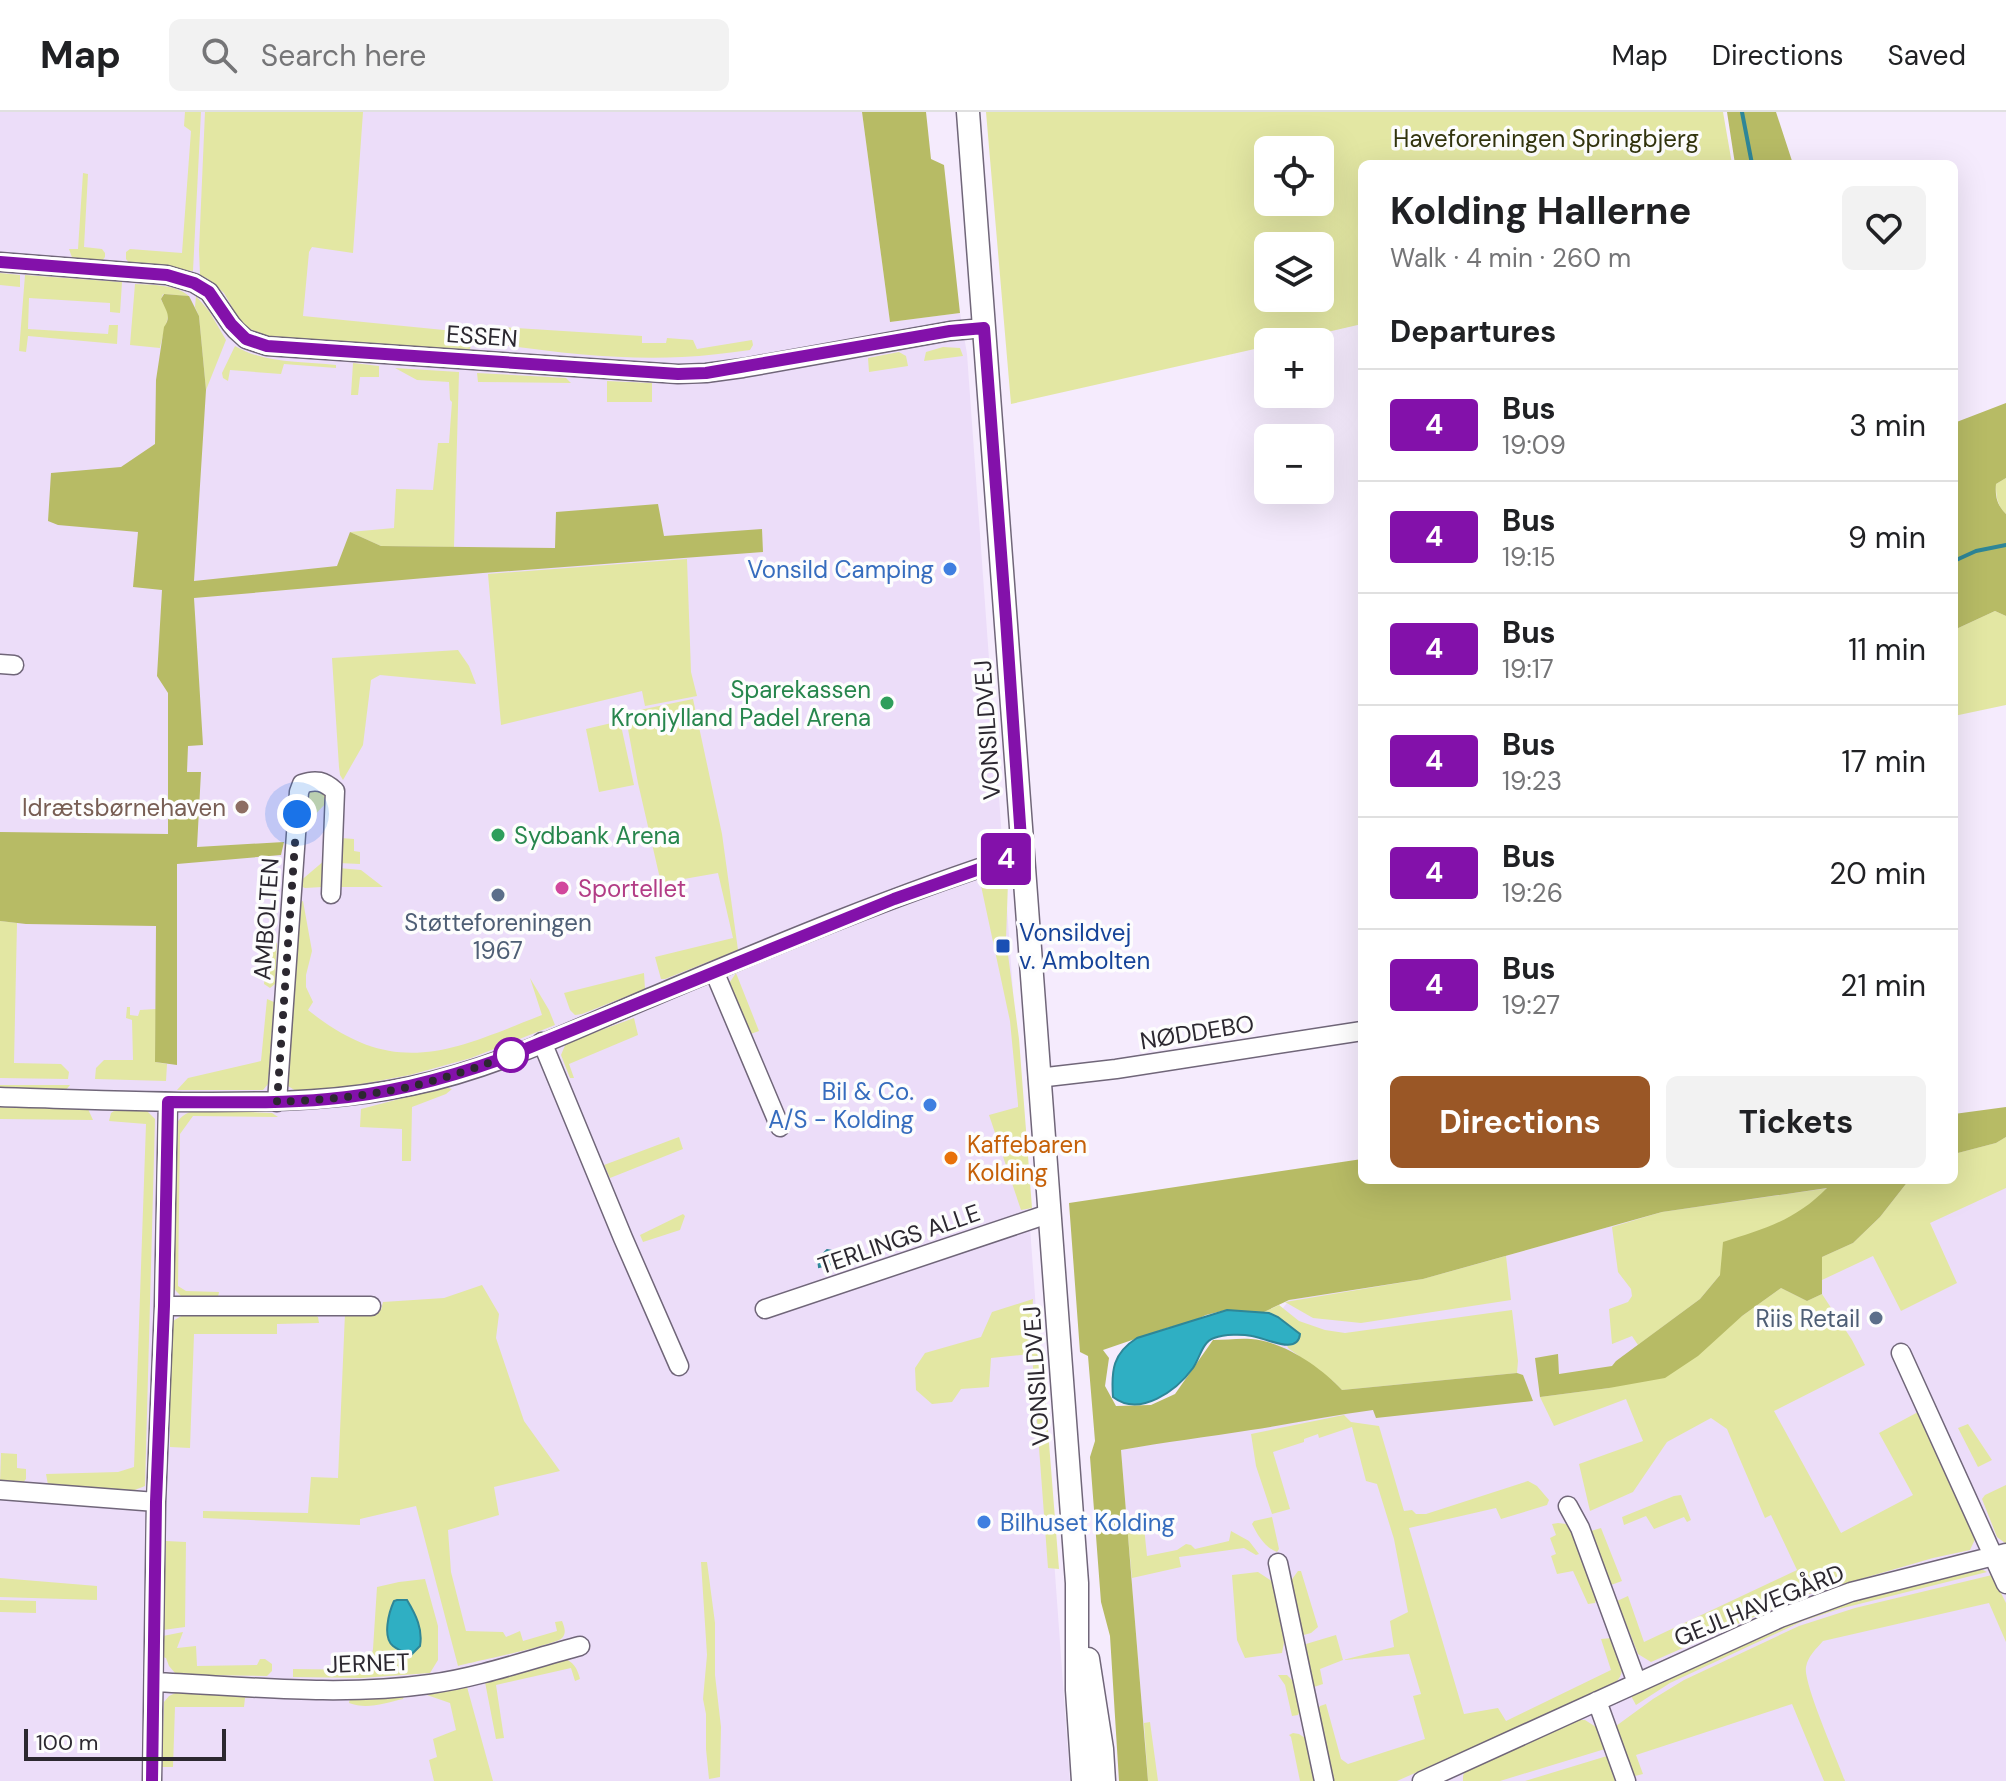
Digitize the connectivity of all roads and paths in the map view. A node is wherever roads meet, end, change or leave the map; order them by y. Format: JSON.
{"nodes":[{"id":1,"x":968,"y":112,"type":"edge"},
{"id":2,"x":0,"y":262,"type":"edge"},
{"id":3,"x":984,"y":328,"type":"junction"},
{"id":4,"x":1022,"y":854,"type":"junction"},
{"id":5,"x":331,"y":894,"type":"dead end"},
{"id":6,"x":714,"y":971,"type":"junction"},
{"id":7,"x":1358,"y":1032,"type":"edge"},
{"id":8,"x":542,"y":1042,"type":"junction"},
{"id":9,"x":1038,"y":1078,"type":"junction"},
{"id":10,"x":0,"y":1097,"type":"edge"},
{"id":11,"x":168,"y":1102,"type":"junction"},
{"id":12,"x":277,"y":1102,"type":"junction"},
{"id":13,"x":780,"y":1127,"type":"dead end"},
{"id":14,"x":1048,"y":1214,"type":"junction"},
{"id":15,"x":164,"y":1306,"type":"junction"},
{"id":16,"x":371,"y":1306,"type":"dead end"},
{"id":17,"x":765,"y":1309,"type":"dead end"},
{"id":18,"x":1901,"y":1353,"type":"dead end"},
{"id":19,"x":679,"y":1366,"type":"dead end"},
{"id":20,"x":0,"y":1490,"type":"edge"},
{"id":21,"x":156,"y":1502,"type":"junction"},
{"id":22,"x":1568,"y":1506,"type":"dead end"},
{"id":23,"x":2000,"y":1554,"type":"edge"},
{"id":24,"x":1278,"y":1563,"type":"dead end"},
{"id":25,"x":1077,"y":1583,"type":"junction"},
{"id":26,"x":2006,"y":1584,"type":"edge"},
{"id":27,"x":580,"y":1646,"type":"dead end"},
{"id":28,"x":154,"y":1682,"type":"junction"},
{"id":29,"x":1637,"y":1683,"type":"junction"},
{"id":30,"x":1077,"y":1690,"type":"junction"},
{"id":31,"x":1597,"y":1701,"type":"junction"},
{"id":32,"x":152,"y":1781,"type":"edge"},
{"id":33,"x":1083,"y":1781,"type":"edge"},
{"id":34,"x":1091,"y":1781,"type":"edge"},
{"id":35,"x":1104,"y":1781,"type":"edge"},
{"id":36,"x":1324,"y":1781,"type":"edge"},
{"id":37,"x":1422,"y":1781,"type":"edge"},
{"id":38,"x":1626,"y":1781,"type":"edge"}],
"edges":[{"from":1,"to":3,"type":"main road","name":"VONSILDVEJ"},
{"from":2,"to":3,"type":"street","name":"ESSEN"},
{"from":3,"to":4,"type":"main road","name":"VONSILDVEJ"},
{"from":4,"to":6,"type":"street"},
{"from":4,"to":9,"type":"main road","name":"VONSILDVEJ"},
{"from":5,"to":12,"type":"street","name":"AMBOLTEN"},
{"from":6,"to":8,"type":"street"},
{"from":6,"to":13,"type":"street"},
{"from":7,"to":9,"type":"street","name":"NØDDEBO"},
{"from":8,"to":12,"type":"street"},
{"from":8,"to":19,"type":"street"},
{"from":9,"to":14,"type":"main road","name":"VONSILDVEJ"},
{"from":10,"to":11,"type":"street"},
{"from":11,"to":12,"type":"street"},
{"from":11,"to":15,"type":"street"},
{"from":14,"to":17,"type":"street","name":"TERLINGS ALLE"},
{"from":14,"to":25,"type":"main road","name":"VONSILDVEJ"},
{"from":15,"to":16,"type":"street"},
{"from":15,"to":21,"type":"street"},
{"from":18,"to":23,"type":"street"},
{"from":20,"to":21,"type":"street"},
{"from":21,"to":28,"type":"street"},
{"from":22,"to":29,"type":"street"},
{"from":23,"to":26,"type":"street"},
{"from":23,"to":29,"type":"street","name":"GEJLHAVEGÅRD"},
{"from":24,"to":36,"type":"street"},
{"from":25,"to":30,"type":"main road","name":"VONSILDVEJ"},
{"from":25,"to":35,"type":"main road","name":"VONSILDVEJ"},
{"from":27,"to":28,"type":"street","name":"JERNET"},
{"from":28,"to":32,"type":"street"},
{"from":29,"to":31,"type":"street","name":"GEJLHAVEGÅRD"},
{"from":30,"to":33,"type":"main road","name":"VONSILDVEJ"},
{"from":30,"to":34,"type":"main road"},
{"from":31,"to":37,"type":"street","name":"GEJLHAVEGÅRD"},
{"from":31,"to":38,"type":"street"}]}
